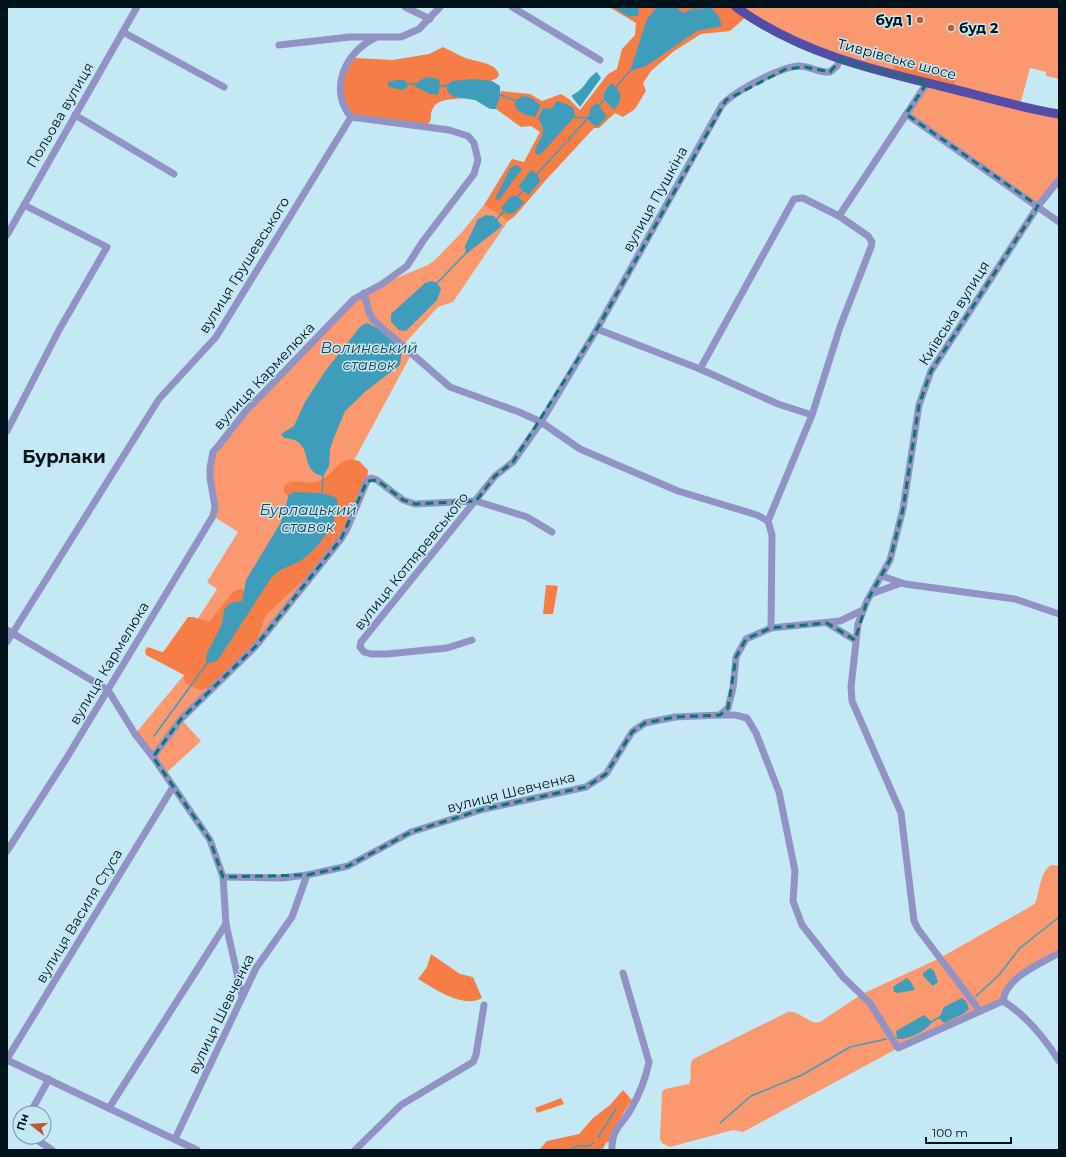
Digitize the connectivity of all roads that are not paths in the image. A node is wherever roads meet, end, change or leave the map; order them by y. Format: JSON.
{"nodes":[{"id":1,"x":137,"y":7,"type":"edge"},
{"id":2,"x":405,"y":7,"type":"edge"},
{"id":3,"x":440,"y":7,"type":"edge"},
{"id":4,"x":512,"y":7,"type":"edge"},
{"id":5,"x":736,"y":7,"type":"edge"},
{"id":6,"x":430,"y":19,"type":"junction"},
{"id":7,"x":123,"y":32,"type":"junction"},
{"id":8,"x":375,"y":38,"type":"junction"},
{"id":9,"x":279,"y":45,"type":"dead end"},
{"id":10,"x":600,"y":60,"type":"dead end"},
{"id":11,"x":840,"y":60,"type":"junction"},
{"id":12,"x":927,"y":83,"type":"junction"},
{"id":13,"x":224,"y":87,"type":"dead end"},
{"id":14,"x":906,"y":114,"type":"junction"},
{"id":15,"x":1059,"y":114,"type":"edge"},
{"id":16,"x":76,"y":115,"type":"junction"},
{"id":17,"x":351,"y":117,"type":"junction"},
{"id":18,"x":174,"y":174,"type":"dead end"},
{"id":19,"x":1059,"y":180,"type":"edge"},
{"id":20,"x":24,"y":205,"type":"junction"},
{"id":21,"x":1038,"y":206,"type":"junction"},
{"id":22,"x":839,"y":216,"type":"junction"},
{"id":23,"x":1059,"y":222,"type":"edge"},
{"id":24,"x":7,"y":236,"type":"edge"},
{"id":25,"x":364,"y":293,"type":"junction"},
{"id":26,"x":597,"y":329,"type":"junction"},
{"id":27,"x":700,"y":369,"type":"junction"},
{"id":28,"x":812,"y":415,"type":"junction"},
{"id":29,"x":541,"y":422,"type":"junction"},
{"id":30,"x":7,"y":431,"type":"edge"},
{"id":31,"x":476,"y":501,"type":"junction"},
{"id":32,"x":768,"y":521,"type":"junction"},
{"id":33,"x":552,"y":532,"type":"dead end"},
{"id":34,"x":882,"y":576,"type":"junction"},
{"id":35,"x":901,"y":583,"type":"junction"},
{"id":36,"x":871,"y":594,"type":"junction"},
{"id":37,"x":863,"y":610,"type":"junction"},
{"id":38,"x":1059,"y":614,"type":"edge"},
{"id":39,"x":827,"y":624,"type":"junction"},
{"id":40,"x":771,"y":628,"type":"junction"},
{"id":41,"x":10,"y":631,"type":"edge"},
{"id":42,"x":472,"y":640,"type":"dead end"},
{"id":43,"x":856,"y":640,"type":"junction"},
{"id":44,"x":7,"y":642,"type":"edge"},
{"id":45,"x":108,"y":690,"type":"junction"},
{"id":46,"x":720,"y":715,"type":"junction"},
{"id":47,"x":153,"y":757,"type":"junction"},
{"id":48,"x":173,"y":787,"type":"junction"},
{"id":49,"x":7,"y":851,"type":"edge"},
{"id":50,"x":307,"y":876,"type":"junction"},
{"id":51,"x":222,"y":877,"type":"junction"},
{"id":52,"x":226,"y":924,"type":"junction"},
{"id":53,"x":1059,"y":953,"type":"edge"},
{"id":54,"x":623,"y":973,"type":"dead end"},
{"id":55,"x":242,"y":996,"type":"junction"},
{"id":56,"x":1003,"y":1001,"type":"junction"},
{"id":57,"x":484,"y":1005,"type":"dead end"},
{"id":58,"x":980,"y":1011,"type":"junction"},
{"id":59,"x":7,"y":1060,"type":"edge"},
{"id":60,"x":1059,"y":1060,"type":"edge"},
{"id":61,"x":49,"y":1079,"type":"junction"},
{"id":62,"x":34,"y":1105,"type":"edge"},
{"id":63,"x":109,"y":1108,"type":"junction"},
{"id":64,"x":175,"y":1139,"type":"junction"},
{"id":65,"x":197,"y":1150,"type":"edge"},
{"id":66,"x":355,"y":1150,"type":"edge"},
{"id":67,"x":612,"y":1150,"type":"edge"}],
"edges":[{"from":1,"to":7,"type":"street","name":"Польова вулиця"},
{"from":2,"to":6,"type":"street"},
{"from":3,"to":6,"type":"street"},
{"from":4,"to":10,"type":"street"},
{"from":5,"to":11,"type":"main road","name":"Тиврівське шосе"},
{"from":6,"to":8,"type":"street"},
{"from":7,"to":13,"type":"street"},
{"from":7,"to":16,"type":"street","name":"Польова вулиця"},
{"from":8,"to":9,"type":"street"},
{"from":8,"to":17,"type":"street"},
{"from":11,"to":12,"type":"main road","name":"Тиврівське шосе"},
{"from":11,"to":26,"type":"street","name":"вулиця Пушкіна"},
{"from":12,"to":14,"type":"street"},
{"from":12,"to":15,"type":"main road","name":"Тиврівське шосе"},
{"from":14,"to":21,"type":"street"},
{"from":14,"to":22,"type":"street"},
{"from":16,"to":18,"type":"street"},
{"from":16,"to":20,"type":"street","name":"Польова вулиця"},
{"from":17,"to":25,"type":"street","name":"вулиця Кармелюка"},
{"from":17,"to":41,"type":"street","name":"вулиця Грушевського"},
{"from":19,"to":21,"type":"street","name":"Київська вулиця"},
{"from":20,"to":24,"type":"street","name":"Польова вулиця"},
{"from":20,"to":30,"type":"street"},
{"from":21,"to":23,"type":"street"},
{"from":21,"to":34,"type":"street","name":"Київська вулиця"},
{"from":22,"to":27,"type":"street"},
{"from":22,"to":28,"type":"street"},
{"from":25,"to":29,"type":"street"},
{"from":25,"to":45,"type":"street","name":"вулиця Кармелюка"},
{"from":26,"to":27,"type":"street"},
{"from":26,"to":29,"type":"street","name":"вулиця Пушкіна"},
{"from":27,"to":28,"type":"street"},
{"from":28,"to":32,"type":"street"},
{"from":29,"to":31,"type":"street","name":"вулиця Котляревського"},
{"from":29,"to":32,"type":"street"},
{"from":31,"to":33,"type":"street"},
{"from":31,"to":42,"type":"street","name":"вулиця Котляревського"},
{"from":31,"to":47,"type":"street"},
{"from":32,"to":40,"type":"street"},
{"from":34,"to":35,"type":"street"},
{"from":34,"to":36,"type":"street","name":"Київська вулиця"},
{"from":35,"to":36,"type":"street"},
{"from":35,"to":38,"type":"street"},
{"from":36,"to":37,"type":"street","name":"Київська вулиця"},
{"from":37,"to":39,"type":"street"},
{"from":37,"to":43,"type":"street","name":"Київська вулиця"},
{"from":39,"to":40,"type":"street"},
{"from":39,"to":43,"type":"street"},
{"from":40,"to":46,"type":"street"},
{"from":41,"to":44,"type":"street","name":"вулиця Грушевського"},
{"from":41,"to":45,"type":"street"},
{"from":43,"to":58,"type":"street","name":"Київська вулиця"},
{"from":45,"to":47,"type":"street"},
{"from":45,"to":49,"type":"street","name":"вулиця Кармелюка"},
{"from":46,"to":50,"type":"street","name":"вулиця Шевченка"},
{"from":46,"to":58,"type":"street","name":"вулиця Шевченка"},
{"from":47,"to":48,"type":"street"},
{"from":48,"to":51,"type":"street"},
{"from":48,"to":59,"type":"street","name":"вулиця Василя Стуса"},
{"from":50,"to":51,"type":"street"},
{"from":50,"to":55,"type":"street","name":"вулиця Шевченка"},
{"from":51,"to":52,"type":"street"},
{"from":52,"to":55,"type":"street"},
{"from":52,"to":63,"type":"street"},
{"from":53,"to":56,"type":"street"},
{"from":54,"to":67,"type":"street"},
{"from":55,"to":64,"type":"street","name":"вулиця Шевченка"},
{"from":56,"to":58,"type":"street"},
{"from":56,"to":60,"type":"street"},
{"from":57,"to":66,"type":"street"},
{"from":59,"to":61,"type":"street"},
{"from":61,"to":62,"type":"street"},
{"from":61,"to":63,"type":"street"},
{"from":63,"to":64,"type":"street"},
{"from":64,"to":65,"type":"street"}]}
